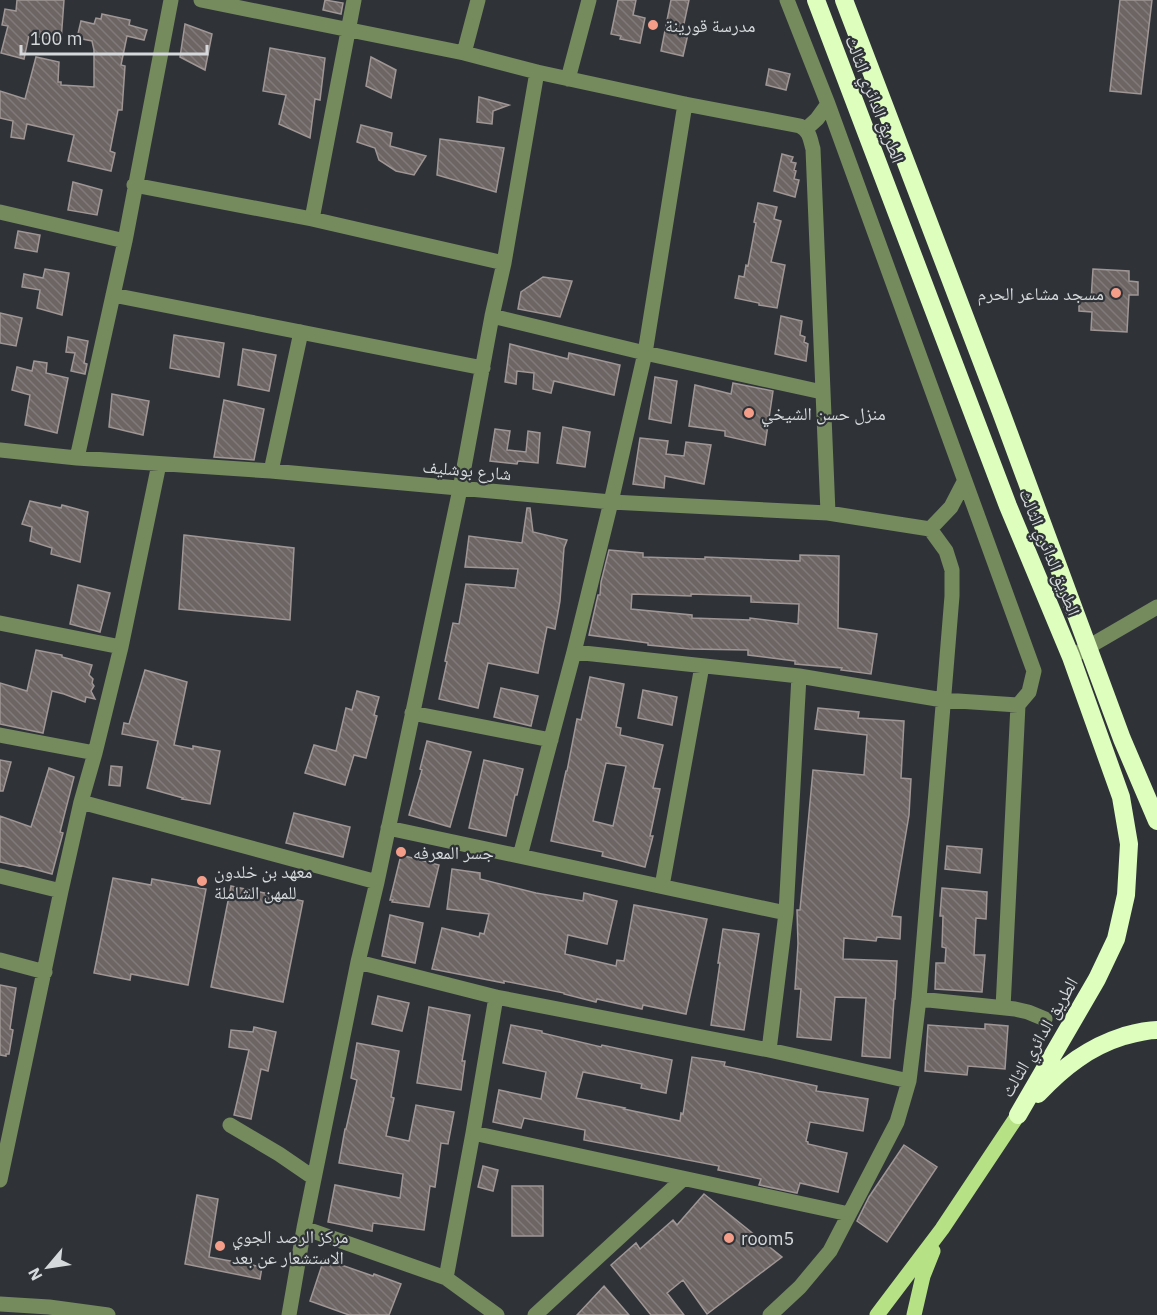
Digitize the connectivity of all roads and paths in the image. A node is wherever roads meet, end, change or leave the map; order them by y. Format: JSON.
{"nodes":[{"id":1,"x":171,"y":0,"type":"edge"},
{"id":2,"x":201,"y":0,"type":"edge"},
{"id":3,"x":354,"y":0,"type":"edge"},
{"id":4,"x":478,"y":0,"type":"edge"},
{"id":5,"x":589,"y":0,"type":"edge"},
{"id":6,"x":787,"y":0,"type":"edge"},
{"id":7,"x":816,"y":0,"type":"edge"},
{"id":8,"x":844,"y":0,"type":"edge"},
{"id":9,"x":348,"y":31,"type":"junction"},
{"id":10,"x":464,"y":53,"type":"junction"},
{"id":11,"x":537,"y":72,"type":"junction"},
{"id":12,"x":568,"y":79,"type":"junction"},
{"id":13,"x":686,"y":104,"type":"junction"},
{"id":14,"x":828,"y":104,"type":"junction"},
{"id":15,"x":806,"y":129,"type":"junction"},
{"id":16,"x":134,"y":186,"type":"junction"},
{"id":17,"x":0,"y":212,"type":"edge"},
{"id":18,"x":312,"y":219,"type":"junction"},
{"id":19,"x":125,"y":241,"type":"junction"},
{"id":20,"x":504,"y":263,"type":"junction"},
{"id":21,"x":113,"y":295,"type":"junction"},
{"id":22,"x":492,"y":316,"type":"junction"},
{"id":23,"x":301,"y":332,"type":"junction"},
{"id":24,"x":645,"y":353,"type":"junction"},
{"id":25,"x":483,"y":368,"type":"junction"},
{"id":26,"x":822,"y":392,"type":"junction"},
{"id":27,"x":0,"y":450,"type":"edge"},
{"id":28,"x":77,"y":458,"type":"junction"},
{"id":29,"x":159,"y":464,"type":"junction"},
{"id":30,"x":271,"y":471,"type":"junction"},
{"id":31,"x":964,"y":482,"type":"junction"},
{"id":32,"x":460,"y":489,"type":"junction"},
{"id":33,"x":611,"y":502,"type":"junction"},
{"id":34,"x":828,"y":513,"type":"junction"},
{"id":35,"x":930,"y":529,"type":"junction"},
{"id":36,"x":1157,"y":607,"type":"edge"},
{"id":37,"x":0,"y":623,"type":"edge"},
{"id":38,"x":121,"y":647,"type":"junction"},
{"id":39,"x":1088,"y":647,"type":"junction"},
{"id":40,"x":574,"y":652,"type":"junction"},
{"id":41,"x":1071,"y":657,"type":"junction"},
{"id":42,"x":702,"y":666,"type":"junction"},
{"id":43,"x":798,"y":676,"type":"junction"},
{"id":44,"x":943,"y":700,"type":"junction"},
{"id":45,"x":1018,"y":705,"type":"junction"},
{"id":46,"x":412,"y":713,"type":"junction"},
{"id":47,"x":0,"y":735,"type":"edge"},
{"id":48,"x":551,"y":740,"type":"junction"},
{"id":49,"x":95,"y":753,"type":"junction"},
{"id":50,"x":81,"y":802,"type":"junction"},
{"id":51,"x":1157,"y":821,"type":"edge"},
{"id":52,"x":388,"y":828,"type":"junction"},
{"id":53,"x":520,"y":856,"type":"junction"},
{"id":54,"x":0,"y":876,"type":"edge"},
{"id":55,"x":377,"y":882,"type":"junction"},
{"id":56,"x":662,"y":886,"type":"junction"},
{"id":57,"x":61,"y":891,"type":"junction"},
{"id":58,"x":786,"y":913,"type":"junction"},
{"id":59,"x":0,"y":960,"type":"edge"},
{"id":60,"x":358,"y":962,"type":"junction"},
{"id":61,"x":45,"y":972,"type":"junction"},
{"id":62,"x":496,"y":997,"type":"junction"},
{"id":63,"x":919,"y":999,"type":"junction"},
{"id":64,"x":1003,"y":1008,"type":"junction"},
{"id":65,"x":1045,"y":1019,"type":"dead end"},
{"id":66,"x":1157,"y":1030,"type":"edge"},
{"id":67,"x":769,"y":1050,"type":"junction"},
{"id":68,"x":909,"y":1081,"type":"junction"},
{"id":69,"x":1018,"y":1115,"type":"junction"},
{"id":70,"x":230,"y":1125,"type":"dead end"},
{"id":71,"x":473,"y":1133,"type":"junction"},
{"id":72,"x":314,"y":1178,"type":"junction"},
{"id":73,"x":682,"y":1179,"type":"junction"},
{"id":74,"x":0,"y":1180,"type":"edge"},
{"id":75,"x":849,"y":1214,"type":"junction"},
{"id":76,"x":304,"y":1228,"type":"junction"},
{"id":77,"x":942,"y":1228,"type":"junction"},
{"id":78,"x":446,"y":1278,"type":"junction"},
{"id":79,"x":0,"y":1304,"type":"edge"},
{"id":80,"x":108,"y":1315,"type":"edge"},
{"id":81,"x":289,"y":1315,"type":"edge"},
{"id":82,"x":497,"y":1315,"type":"edge"},
{"id":83,"x":535,"y":1315,"type":"edge"},
{"id":84,"x":770,"y":1315,"type":"edge"},
{"id":85,"x":877,"y":1315,"type":"edge"},
{"id":86,"x":914,"y":1315,"type":"edge"}],
"edges":[{"from":1,"to":16,"type":"street"},
{"from":2,"to":9,"type":"street"},
{"from":3,"to":9,"type":"street"},
{"from":4,"to":10,"type":"street"},
{"from":5,"to":12,"type":"street"},
{"from":6,"to":14,"type":"street"},
{"from":7,"to":41,"type":"highway","name":"الطريق الدائري الثالث"},
{"from":8,"to":39,"type":"highway","name":"الطريق الدائري الثالث"},
{"from":9,"to":10,"type":"street"},
{"from":9,"to":18,"type":"street"},
{"from":10,"to":11,"type":"street"},
{"from":11,"to":12,"type":"street"},
{"from":11,"to":20,"type":"street"},
{"from":12,"to":13,"type":"street"},
{"from":13,"to":15,"type":"street"},
{"from":13,"to":24,"type":"street"},
{"from":14,"to":15,"type":"street"},
{"from":14,"to":31,"type":"street"},
{"from":15,"to":26,"type":"street"},
{"from":16,"to":18,"type":"street"},
{"from":16,"to":19,"type":"street"},
{"from":17,"to":19,"type":"street"},
{"from":18,"to":20,"type":"street"},
{"from":19,"to":21,"type":"street"},
{"from":20,"to":22,"type":"street"},
{"from":21,"to":23,"type":"street"},
{"from":21,"to":28,"type":"street"},
{"from":22,"to":24,"type":"street"},
{"from":22,"to":25,"type":"street"},
{"from":23,"to":25,"type":"street"},
{"from":23,"to":30,"type":"street"},
{"from":24,"to":26,"type":"street"},
{"from":24,"to":33,"type":"street"},
{"from":25,"to":32,"type":"street"},
{"from":26,"to":34,"type":"street"},
{"from":27,"to":28,"type":"street","name":"شارع بوشليف"},
{"from":28,"to":29,"type":"street","name":"شارع بوشليف"},
{"from":29,"to":30,"type":"street","name":"شارع بوشليف"},
{"from":29,"to":38,"type":"street"},
{"from":30,"to":32,"type":"street","name":"شارع بوشليف"},
{"from":31,"to":35,"type":"street"},
{"from":31,"to":45,"type":"street"},
{"from":32,"to":33,"type":"street","name":"شارع بوشليف"},
{"from":32,"to":46,"type":"street"},
{"from":33,"to":34,"type":"street","name":"شارع بوشليف"},
{"from":33,"to":40,"type":"street"},
{"from":34,"to":35,"type":"street","name":"شارع بوشليف"},
{"from":35,"to":44,"type":"street"},
{"from":36,"to":39,"type":"street"},
{"from":37,"to":38,"type":"street"},
{"from":38,"to":49,"type":"street"},
{"from":39,"to":41,"type":"street"},
{"from":39,"to":51,"type":"highway","name":"الطريق الدائري الثالث"},
{"from":40,"to":42,"type":"street"},
{"from":40,"to":48,"type":"street"},
{"from":41,"to":69,"type":"highway","name":"الطريق الدائري الثالث"},
{"from":42,"to":43,"type":"street"},
{"from":42,"to":56,"type":"street"},
{"from":43,"to":44,"type":"street"},
{"from":43,"to":58,"type":"street"},
{"from":44,"to":45,"type":"street"},
{"from":44,"to":63,"type":"street"},
{"from":45,"to":64,"type":"street"},
{"from":46,"to":48,"type":"street"},
{"from":46,"to":52,"type":"street"},
{"from":47,"to":49,"type":"street"},
{"from":48,"to":53,"type":"street"},
{"from":49,"to":50,"type":"street"},
{"from":50,"to":55,"type":"street"},
{"from":50,"to":57,"type":"street"},
{"from":52,"to":53,"type":"street"},
{"from":52,"to":55,"type":"street"},
{"from":53,"to":56,"type":"street"},
{"from":54,"to":57,"type":"street"},
{"from":55,"to":60,"type":"street"},
{"from":56,"to":58,"type":"street"},
{"from":57,"to":61,"type":"street"},
{"from":58,"to":67,"type":"street"},
{"from":59,"to":61,"type":"street"},
{"from":60,"to":62,"type":"street"},
{"from":60,"to":72,"type":"street"},
{"from":61,"to":74,"type":"street"},
{"from":62,"to":67,"type":"street"},
{"from":62,"to":71,"type":"street"},
{"from":63,"to":64,"type":"street"},
{"from":63,"to":68,"type":"street"},
{"from":64,"to":65,"type":"street"},
{"from":66,"to":69,"type":"highway"},
{"from":67,"to":68,"type":"street"},
{"from":68,"to":75,"type":"street"},
{"from":69,"to":77,"type":"main road"},
{"from":70,"to":72,"type":"street"},
{"from":71,"to":73,"type":"street"},
{"from":71,"to":78,"type":"street"},
{"from":72,"to":76,"type":"street"},
{"from":73,"to":75,"type":"street"},
{"from":73,"to":83,"type":"street"},
{"from":75,"to":84,"type":"street"},
{"from":76,"to":78,"type":"street"},
{"from":76,"to":81,"type":"street"},
{"from":77,"to":85,"type":"main road"},
{"from":77,"to":86,"type":"main road"},
{"from":78,"to":82,"type":"street"},
{"from":79,"to":80,"type":"street"}]}
